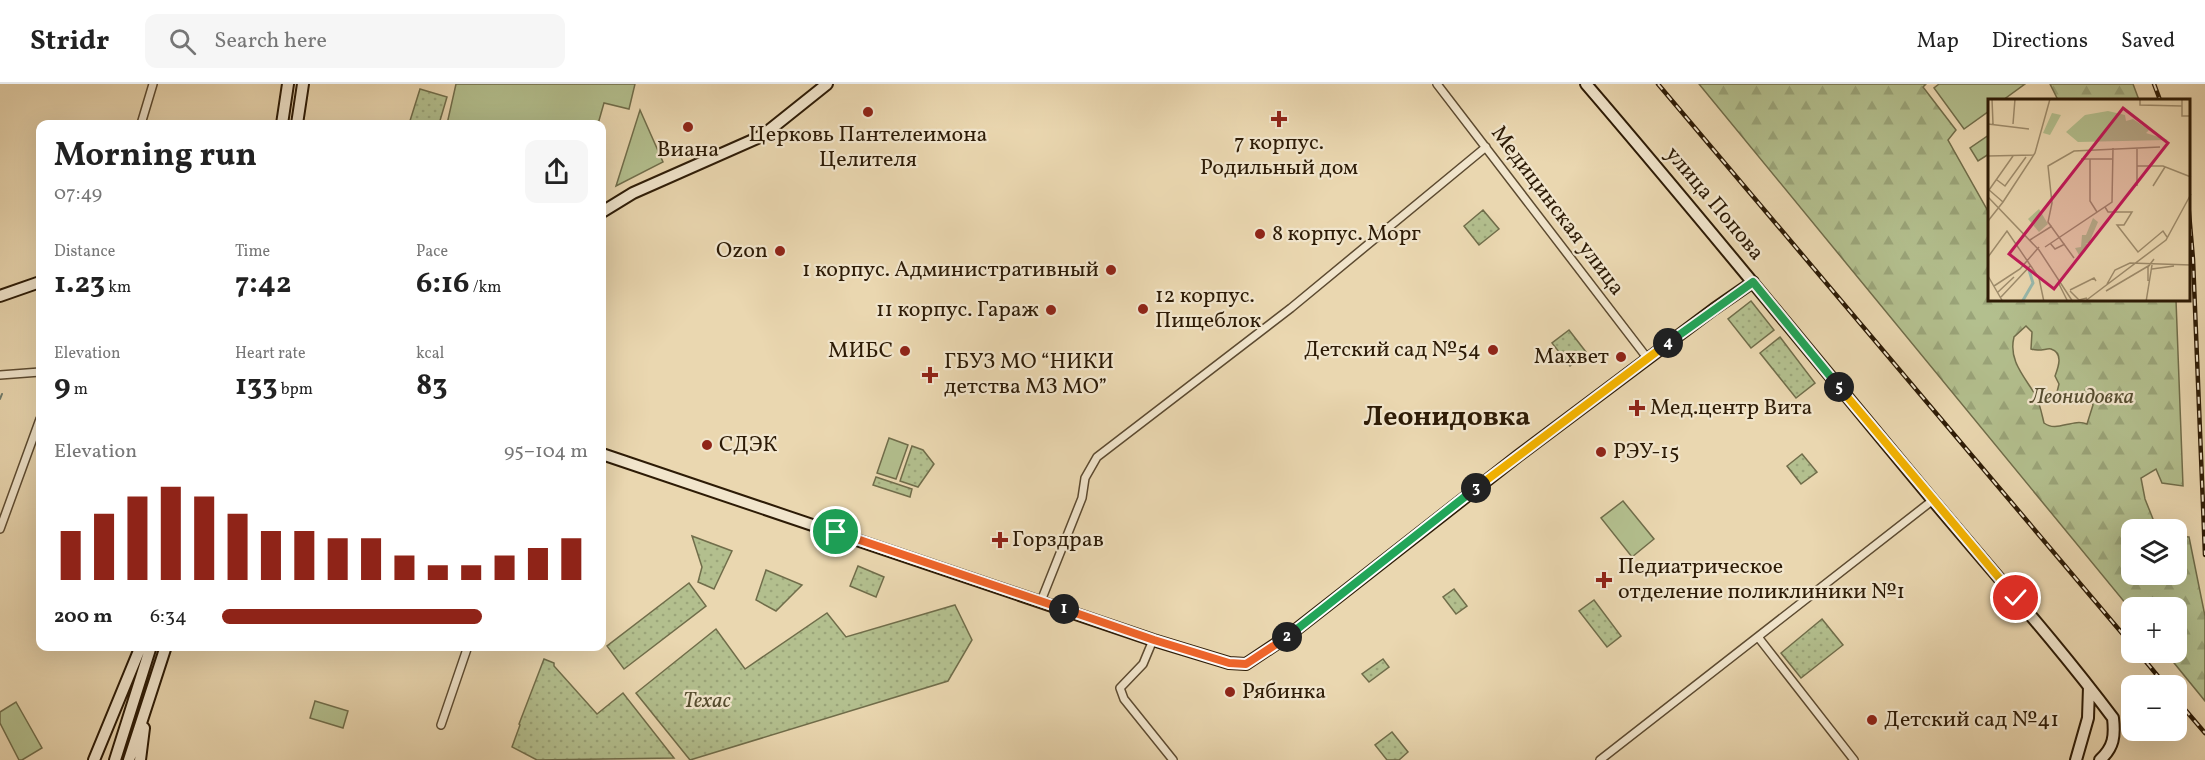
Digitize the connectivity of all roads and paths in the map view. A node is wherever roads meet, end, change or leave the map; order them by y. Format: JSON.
{"nodes":[{"id":1,"x":153,"y":84,"type":"edge"},
{"id":2,"x":288,"y":84,"type":"edge"},
{"id":3,"x":303,"y":84,"type":"edge"},
{"id":4,"x":827,"y":84,"type":"edge"},
{"id":5,"x":1437,"y":84,"type":"edge"},
{"id":6,"x":1586,"y":84,"type":"edge"},
{"id":7,"x":142,"y":120,"type":"edge"},
{"id":8,"x":283,"y":120,"type":"edge"},
{"id":9,"x":298,"y":120,"type":"edge"},
{"id":10,"x":1486,"y":147,"type":"junction"},
{"id":11,"x":606,"y":210,"type":"edge"},
{"id":12,"x":1753,"y":282,"type":"junction"},
{"id":13,"x":36,"y":283,"type":"edge"},
{"id":14,"x":0,"y":296,"type":"edge"},
{"id":15,"x":1648,"y":359,"type":"junction"},
{"id":16,"x":36,"y":372,"type":"edge"},
{"id":17,"x":0,"y":375,"type":"edge"},
{"id":18,"x":36,"y":430,"type":"edge"},
{"id":19,"x":606,"y":455,"type":"edge"},
{"id":20,"x":1933,"y":500,"type":"junction"},
{"id":21,"x":0,"y":529,"type":"edge"},
{"id":22,"x":1041,"y":601,"type":"junction"},
{"id":23,"x":1758,"y":637,"type":"junction"},
{"id":24,"x":1154,"y":640,"type":"junction"},
{"id":25,"x":139,"y":651,"type":"edge"},
{"id":26,"x":150,"y":651,"type":"edge"},
{"id":27,"x":164,"y":651,"type":"edge"},
{"id":28,"x":466,"y":651,"type":"edge"},
{"id":29,"x":2090,"y":687,"type":"junction"},
{"id":30,"x":149,"y":698,"type":"junction"},
{"id":31,"x":2088,"y":718,"type":"junction"},
{"id":32,"x":2113,"y":718,"type":"junction"},
{"id":33,"x":441,"y":724,"type":"dead end"},
{"id":34,"x":2081,"y":758,"type":"edge"},
{"id":35,"x":2100,"y":759,"type":"edge"},
{"id":36,"x":94,"y":760,"type":"edge"},
{"id":37,"x":115,"y":760,"type":"edge"},
{"id":38,"x":129,"y":760,"type":"edge"},
{"id":39,"x":140,"y":760,"type":"edge"},
{"id":40,"x":1173,"y":760,"type":"edge"},
{"id":41,"x":1600,"y":760,"type":"edge"},
{"id":42,"x":1854,"y":760,"type":"edge"}],
"edges":[{"from":1,"to":7,"type":"street"},
{"from":2,"to":8,"type":"street"},
{"from":3,"to":9,"type":"street"},
{"from":4,"to":11,"type":"street"},
{"from":5,"to":10,"type":"street","name":"Медицинская улица"},
{"from":6,"to":12,"type":"street","name":"улица Попова"},
{"from":10,"to":15,"type":"street","name":"Медицинская улица"},
{"from":10,"to":22,"type":"street"},
{"from":12,"to":15,"type":"street"},
{"from":12,"to":20,"type":"street","name":"улица Попова"},
{"from":13,"to":14,"type":"street"},
{"from":15,"to":24,"type":"street"},
{"from":16,"to":17,"type":"street"},
{"from":18,"to":21,"type":"street"},
{"from":19,"to":22,"type":"street"},
{"from":20,"to":23,"type":"street"},
{"from":20,"to":29,"type":"street","name":"улица Попова"},
{"from":22,"to":24,"type":"street"},
{"from":23,"to":41,"type":"street"},
{"from":23,"to":42,"type":"street"},
{"from":24,"to":40,"type":"street"},
{"from":25,"to":36,"type":"street"},
{"from":26,"to":37,"type":"street"},
{"from":27,"to":30,"type":"street"},
{"from":28,"to":33,"type":"street"},
{"from":29,"to":31,"type":"street"},
{"from":29,"to":32,"type":"street","name":"улица Попова"},
{"from":30,"to":38,"type":"street"},
{"from":30,"to":39,"type":"street"},
{"from":31,"to":32,"type":"street"},
{"from":31,"to":34,"type":"street"},
{"from":32,"to":35,"type":"street"}]}
